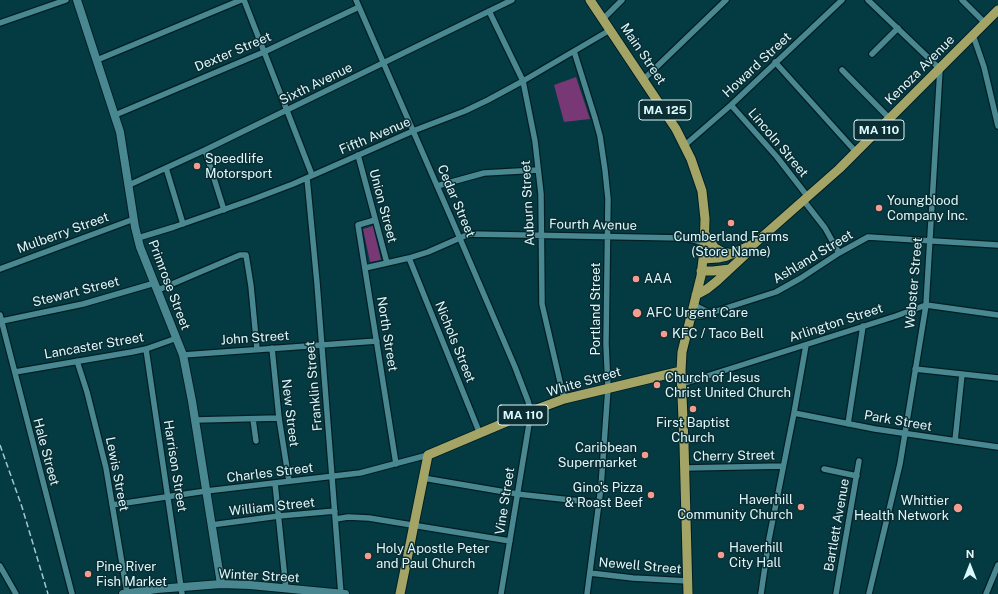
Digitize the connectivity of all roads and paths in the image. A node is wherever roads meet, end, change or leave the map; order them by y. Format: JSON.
{"nodes":[{"id":1,"x":66,"y":0,"type":"edge"},
{"id":2,"x":76,"y":0,"type":"edge"},
{"id":3,"x":243,"y":0,"type":"edge"},
{"id":4,"x":356,"y":0,"type":"edge"},
{"id":5,"x":512,"y":0,"type":"edge"},
{"id":6,"x":590,"y":0,"type":"edge"},
{"id":7,"x":622,"y":0,"type":"edge"},
{"id":8,"x":726,"y":0,"type":"edge"},
{"id":9,"x":842,"y":0,"type":"edge"},
{"id":10,"x":868,"y":0,"type":"edge"},
{"id":11,"x":962,"y":0,"type":"edge"},
{"id":12,"x":359,"y":7,"type":"junction"},
{"id":13,"x":998,"y":10,"type":"edge"},
{"id":14,"x":489,"y":12,"type":"junction"},
{"id":15,"x":603,"y":18,"type":"junction"},
{"id":16,"x":0,"y":23,"type":"edge"},
{"id":17,"x":985,"y":23,"type":"junction"},
{"id":18,"x":898,"y":28,"type":"junction"},
{"id":19,"x":610,"y":30,"type":"junction"},
{"id":20,"x":973,"y":35,"type":"junction"},
{"id":21,"x":574,"y":51,"type":"junction"},
{"id":22,"x":264,"y":52,"type":"junction"},
{"id":23,"x":872,"y":54,"type":"dead end"},
{"id":24,"x":97,"y":60,"type":"junction"},
{"id":25,"x":776,"y":62,"type":"junction"},
{"id":26,"x":384,"y":64,"type":"junction"},
{"id":27,"x":940,"y":69,"type":"junction"},
{"id":28,"x":842,"y":70,"type":"dead end"},
{"id":29,"x":644,"y":79,"type":"junction"},
{"id":30,"x":523,"y":81,"type":"junction"},
{"id":31,"x":731,"y":105,"type":"junction"},
{"id":32,"x":287,"y":110,"type":"junction"},
{"id":33,"x":115,"y":115,"type":"junction"},
{"id":34,"x":890,"y":119,"type":"junction"},
{"id":35,"x":998,"y":126,"type":"edge"},
{"id":36,"x":413,"y":131,"type":"junction"},
{"id":37,"x":685,"y":145,"type":"junction"},
{"id":38,"x":205,"y":150,"type":"junction"},
{"id":39,"x":856,"y":152,"type":"junction"},
{"id":40,"x":358,"y":155,"type":"junction"},
{"id":41,"x":166,"y":168,"type":"junction"},
{"id":42,"x":538,"y":170,"type":"junction"},
{"id":43,"x":309,"y":177,"type":"junction"},
{"id":44,"x":129,"y":185,"type":"junction"},
{"id":45,"x":438,"y":186,"type":"junction"},
{"id":46,"x":806,"y":199,"type":"junction"},
{"id":47,"x":224,"y":210,"type":"junction"},
{"id":48,"x":134,"y":219,"type":"junction"},
{"id":49,"x":375,"y":220,"type":"junction"},
{"id":50,"x":183,"y":224,"type":"junction"},
{"id":51,"x":541,"y":235,"type":"junction"},
{"id":52,"x":608,"y":236,"type":"junction"},
{"id":53,"x":138,"y":238,"type":"junction"},
{"id":54,"x":460,"y":238,"type":"junction"},
{"id":55,"x":705,"y":239,"type":"junction"},
{"id":56,"x":929,"y":240,"type":"junction"},
{"id":57,"x":754,"y":244,"type":"junction"},
{"id":58,"x":998,"y":244,"type":"edge"},
{"id":59,"x":839,"y":252,"type":"junction"},
{"id":60,"x":732,"y":254,"type":"junction"},
{"id":61,"x":409,"y":258,"type":"junction"},
{"id":62,"x":703,"y":259,"type":"junction"},
{"id":63,"x":387,"y":263,"type":"junction"},
{"id":64,"x":366,"y":268,"type":"junction"},
{"id":65,"x":731,"y":268,"type":"junction"},
{"id":66,"x":0,"y":269,"type":"edge"},
{"id":67,"x":701,"y":271,"type":"junction"},
{"id":68,"x":157,"y":286,"type":"junction"},
{"id":69,"x":695,"y":300,"type":"junction"},
{"id":70,"x":926,"y":304,"type":"junction"},
{"id":71,"x":710,"y":313,"type":"junction"},
{"id":72,"x":692,"y":315,"type":"junction"},
{"id":73,"x":998,"y":315,"type":"edge"},
{"id":74,"x":1,"y":318,"type":"edge"},
{"id":75,"x":863,"y":326,"type":"junction"},
{"id":76,"x":177,"y":338,"type":"junction"},
{"id":77,"x":377,"y":341,"type":"junction"},
{"id":78,"x":322,"y":345,"type":"junction"},
{"id":79,"x":806,"y":345,"type":"junction"},
{"id":80,"x":272,"y":348,"type":"junction"},
{"id":81,"x":146,"y":349,"type":"junction"},
{"id":82,"x":257,"y":349,"type":"junction"},
{"id":83,"x":182,"y":355,"type":"junction"},
{"id":84,"x":77,"y":361,"type":"junction"},
{"id":85,"x":915,"y":369,"type":"junction"},
{"id":86,"x":681,"y":371,"type":"junction"},
{"id":87,"x":15,"y":372,"type":"junction"},
{"id":88,"x":962,"y":374,"type":"junction"},
{"id":89,"x":998,"y":378,"type":"edge"},
{"id":90,"x":682,"y":384,"type":"junction"},
{"id":91,"x":608,"y":388,"type":"junction"},
{"id":92,"x":564,"y":399,"type":"junction"},
{"id":93,"x":531,"y":412,"type":"junction"},
{"id":94,"x":794,"y":412,"type":"junction"},
{"id":95,"x":279,"y":418,"type":"junction"},
{"id":96,"x":253,"y":419,"type":"junction"},
{"id":97,"x":195,"y":420,"type":"junction"},
{"id":98,"x":848,"y":424,"type":"junction"},
{"id":99,"x":480,"y":434,"type":"junction"},
{"id":100,"x":906,"y":434,"type":"junction"},
{"id":101,"x":256,"y":441,"type":"dead end"},
{"id":102,"x":955,"y":441,"type":"junction"},
{"id":103,"x":998,"y":447,"type":"edge"},
{"id":104,"x":428,"y":455,"type":"junction"},
{"id":105,"x":859,"y":461,"type":"dead end"},
{"id":106,"x":396,"y":464,"type":"junction"},
{"id":107,"x":783,"y":466,"type":"junction"},
{"id":108,"x":685,"y":468,"type":"junction"},
{"id":109,"x":824,"y":469,"type":"dead end"},
{"id":110,"x":333,"y":476,"type":"junction"},
{"id":111,"x":857,"y":476,"type":"junction"},
{"id":112,"x":423,"y":478,"type":"junction"},
{"id":113,"x":289,"y":481,"type":"junction"},
{"id":114,"x":275,"y":483,"type":"junction"},
{"id":115,"x":206,"y":491,"type":"junction"},
{"id":116,"x":517,"y":494,"type":"junction"},
{"id":117,"x":169,"y":497,"type":"junction"},
{"id":118,"x":598,"y":503,"type":"junction"},
{"id":119,"x":112,"y":505,"type":"junction"},
{"id":120,"x":335,"y":511,"type":"junction"},
{"id":121,"x":279,"y":516,"type":"junction"},
{"id":122,"x":336,"y":519,"type":"junction"},
{"id":123,"x":211,"y":525,"type":"junction"},
{"id":124,"x":415,"y":525,"type":"junction"},
{"id":125,"x":510,"y":541,"type":"junction"},
{"id":126,"x":998,"y":565,"type":"edge"},
{"id":127,"x":0,"y":566,"type":"edge"},
{"id":128,"x":590,"y":573,"type":"junction"},
{"id":129,"x":688,"y":581,"type":"junction"},
{"id":130,"x":221,"y":584,"type":"junction"},
{"id":131,"x":286,"y":589,"type":"junction"},
{"id":132,"x":264,"y":590,"type":"edge"},
{"id":133,"x":182,"y":591,"type":"edge"},
{"id":134,"x":16,"y":594,"type":"edge"},
{"id":135,"x":72,"y":594,"type":"edge"},
{"id":136,"x":125,"y":594,"type":"edge"},
{"id":137,"x":341,"y":594,"type":"edge"},
{"id":138,"x":345,"y":594,"type":"edge"},
{"id":139,"x":400,"y":594,"type":"edge"},
{"id":140,"x":501,"y":594,"type":"edge"},
{"id":141,"x":587,"y":594,"type":"edge"},
{"id":142,"x":688,"y":594,"type":"edge"},
{"id":143,"x":761,"y":594,"type":"edge"},
{"id":144,"x":836,"y":594,"type":"edge"},
{"id":145,"x":869,"y":594,"type":"edge"},
{"id":146,"x":986,"y":594,"type":"edge"}],
"edges":[{"from":1,"to":16,"type":"street"},
{"from":2,"to":24,"type":"main road","name":"Primrose Street"},
{"from":3,"to":22,"type":"street","name":"Franklin Street"},
{"from":3,"to":24,"type":"street"},
{"from":4,"to":12,"type":"street","name":"Cedar Street"},
{"from":5,"to":14,"type":"street","name":"Sixth Avenue"},
{"from":6,"to":15,"type":"main road","name":"Main Street","number":"MA 125"},
{"from":7,"to":15,"type":"street"},
{"from":8,"to":29,"type":"street"},
{"from":9,"to":25,"type":"street","name":"Howard Street"},
{"from":10,"to":18,"type":"street"},
{"from":11,"to":17,"type":"street"},
{"from":12,"to":22,"type":"street","name":"Dexter Street"},
{"from":12,"to":26,"type":"street","name":"Cedar Street"},
{"from":13,"to":17,"type":"main road","name":"Kenoza Avenue","number":"MA 110"},
{"from":14,"to":26,"type":"street","name":"Sixth Avenue"},
{"from":14,"to":30,"type":"street","name":"Auburn Street"},
{"from":15,"to":19,"type":"main road","name":"Main Street","number":"MA 125"},
{"from":17,"to":20,"type":"main road","name":"Kenoza Avenue","number":"MA 110"},
{"from":18,"to":23,"type":"street"},
{"from":18,"to":27,"type":"street"},
{"from":19,"to":21,"type":"street","name":"Fifth Avenue"},
{"from":19,"to":29,"type":"main road","name":"Main Street","number":"MA 125"},
{"from":20,"to":27,"type":"main road","name":"Kenoza Avenue","number":"MA 110"},
{"from":20,"to":35,"type":"street"},
{"from":21,"to":30,"type":"street","name":"Fifth Avenue"},
{"from":21,"to":52,"type":"street","name":"Portland Street"},
{"from":22,"to":32,"type":"street","name":"Franklin Street"},
{"from":22,"to":33,"type":"street","name":"Dexter Street"},
{"from":24,"to":33,"type":"main road","name":"Primrose Street"},
{"from":25,"to":31,"type":"street","name":"Howard Street"},
{"from":25,"to":39,"type":"street"},
{"from":26,"to":32,"type":"street","name":"Sixth Avenue"},
{"from":26,"to":36,"type":"street","name":"Cedar Street"},
{"from":27,"to":34,"type":"main road","name":"Kenoza Avenue","number":"MA 110"},
{"from":27,"to":56,"type":"street","name":"Webster Street"},
{"from":28,"to":34,"type":"street"},
{"from":29,"to":37,"type":"main road","name":"Main Street","number":"MA 125"},
{"from":30,"to":36,"type":"street","name":"Fifth Avenue"},
{"from":30,"to":42,"type":"street","name":"Auburn Street"},
{"from":31,"to":37,"type":"street","name":"Howard Street"},
{"from":31,"to":46,"type":"street","name":"Lincoln Street"},
{"from":32,"to":38,"type":"street","name":"Sixth Avenue"},
{"from":32,"to":43,"type":"street","name":"Franklin Street"},
{"from":33,"to":44,"type":"main road","name":"Primrose Street"},
{"from":34,"to":39,"type":"main road","name":"Kenoza Avenue","number":"MA 110"},
{"from":36,"to":40,"type":"street","name":"Fifth Avenue"},
{"from":36,"to":45,"type":"street","name":"Cedar Street"},
{"from":37,"to":55,"type":"main road","name":"Main Street","number":"MA 125"},
{"from":38,"to":41,"type":"street","name":"Sixth Avenue"},
{"from":38,"to":47,"type":"street"},
{"from":39,"to":46,"type":"main road","name":"Kenoza Avenue","number":"MA 110"},
{"from":40,"to":43,"type":"street","name":"Fifth Avenue"},
{"from":40,"to":49,"type":"street","name":"Union Street"},
{"from":41,"to":44,"type":"street","name":"Sixth Avenue"},
{"from":41,"to":50,"type":"street"},
{"from":42,"to":45,"type":"street"},
{"from":42,"to":51,"type":"street","name":"Auburn Street"},
{"from":43,"to":47,"type":"street","name":"Fifth Avenue"},
{"from":43,"to":78,"type":"street","name":"Franklin Street"},
{"from":44,"to":48,"type":"main road","name":"Primrose Street"},
{"from":45,"to":54,"type":"street","name":"Cedar Street"},
{"from":46,"to":57,"type":"main road","name":"Kenoza Avenue","number":"MA 110"},
{"from":46,"to":59,"type":"street","name":"Lincoln Street"},
{"from":47,"to":50,"type":"street","name":"Fifth Avenue"},
{"from":48,"to":53,"type":"main road","name":"Primrose Street"},
{"from":48,"to":66,"type":"street","name":"Mulberry Street"},
{"from":49,"to":63,"type":"street","name":"Union Street"},
{"from":49,"to":64,"type":"street","name":"North Street"},
{"from":50,"to":53,"type":"street","name":"Fifth Avenue"},
{"from":51,"to":52,"type":"street","name":"Fourth Avenue"},
{"from":51,"to":54,"type":"street","name":"Fourth Avenue"},
{"from":51,"to":92,"type":"street","name":"Auburn Street"},
{"from":52,"to":55,"type":"street","name":"Fourth Avenue"},
{"from":52,"to":91,"type":"street","name":"Portland Street"},
{"from":53,"to":68,"type":"main road","name":"Primrose Street"},
{"from":54,"to":61,"type":"street","name":"Fourth Avenue"},
{"from":54,"to":93,"type":"street","name":"Cedar Street"},
{"from":55,"to":60,"type":"main road"},
{"from":55,"to":62,"type":"main road","name":"Main Street","number":"MA 125"},
{"from":56,"to":58,"type":"street","name":"Ashland Street"},
{"from":56,"to":59,"type":"street","name":"Ashland Street"},
{"from":56,"to":70,"type":"street","name":"Webster Street"},
{"from":57,"to":60,"type":"main road","name":"Kenoza Avenue","number":"MA 110"},
{"from":57,"to":65,"type":"main road","name":"Kenoza Avenue","number":"MA 110"},
{"from":59,"to":71,"type":"street","name":"Ashland Street"},
{"from":60,"to":62,"type":"main road","name":"Kenoza Avenue","number":"MA 110"},
{"from":61,"to":63,"type":"street","name":"Fourth Avenue"},
{"from":61,"to":99,"type":"street","name":"Nichols Street"},
{"from":62,"to":67,"type":"main road","name":"Main Street"},
{"from":63,"to":64,"type":"street","name":"Fourth Avenue"},
{"from":64,"to":77,"type":"street","name":"North Street"},
{"from":65,"to":67,"type":"main road"},
{"from":65,"to":69,"type":"main road","name":"Kenoza Avenue","number":"MA 110"},
{"from":67,"to":69,"type":"main road","name":"Main Street"},
{"from":68,"to":74,"type":"street","name":"Stewart Street"},
{"from":68,"to":76,"type":"main road","name":"Primrose Street"},
{"from":68,"to":82,"type":"street","name":"Stewart Street"},
{"from":69,"to":71,"type":"street"},
{"from":69,"to":72,"type":"main road","name":"Main Street"},
{"from":70,"to":73,"type":"street","name":"Arlington Street"},
{"from":70,"to":75,"type":"street","name":"Arlington Street"},
{"from":70,"to":85,"type":"street","name":"Webster Street"},
{"from":71,"to":72,"type":"street","name":"Ashland Street"},
{"from":72,"to":86,"type":"main road","name":"Main Street"},
{"from":74,"to":87,"type":"street","name":"Hale Street"},
{"from":75,"to":79,"type":"street","name":"Arlington Street"},
{"from":75,"to":98,"type":"street"},
{"from":76,"to":81,"type":"street","name":"Lancaster Street"},
{"from":76,"to":83,"type":"main road","name":"Primrose Street"},
{"from":77,"to":78,"type":"street","name":"John Street"},
{"from":77,"to":106,"type":"street","name":"North Street"},
{"from":78,"to":80,"type":"street","name":"John Street"},
{"from":78,"to":110,"type":"street","name":"Franklin Street"},
{"from":79,"to":90,"type":"street","name":"Arlington Street"},
{"from":79,"to":94,"type":"street"},
{"from":80,"to":82,"type":"street","name":"John Street"},
{"from":80,"to":95,"type":"street","name":"New Street"},
{"from":81,"to":84,"type":"street","name":"Lancaster Street"},
{"from":81,"to":117,"type":"street","name":"Harrison Street"},
{"from":82,"to":83,"type":"street","name":"John Street"},
{"from":83,"to":97,"type":"main road","name":"Primrose Street"},
{"from":84,"to":87,"type":"street","name":"Lancaster Street"},
{"from":84,"to":119,"type":"street","name":"Lewis Street"},
{"from":85,"to":88,"type":"street"},
{"from":85,"to":100,"type":"street","name":"Webster Street"},
{"from":86,"to":90,"type":"main road","name":"Main Street"},
{"from":86,"to":91,"type":"main road","name":"White Street","number":"MA 110"},
{"from":87,"to":135,"type":"street","name":"Hale Street"},
{"from":88,"to":89,"type":"street"},
{"from":88,"to":102,"type":"street"},
{"from":90,"to":108,"type":"main road","name":"Main Street"},
{"from":91,"to":92,"type":"main road","name":"White Street","number":"MA 110"},
{"from":91,"to":118,"type":"street","name":"Portland Street"},
{"from":92,"to":93,"type":"main road","name":"White Street","number":"MA 110"},
{"from":93,"to":99,"type":"main road","name":"White Street","number":"MA 110"},
{"from":93,"to":116,"type":"street","name":"Vine Street"},
{"from":94,"to":98,"type":"street","name":"Park Street"},
{"from":94,"to":107,"type":"street"},
{"from":95,"to":96,"type":"street"},
{"from":95,"to":113,"type":"street","name":"New Street"},
{"from":96,"to":97,"type":"street"},
{"from":96,"to":101,"type":"street"},
{"from":97,"to":115,"type":"main road","name":"Primrose Street"},
{"from":98,"to":100,"type":"street","name":"Park Street"},
{"from":99,"to":104,"type":"main road","name":"White Street","number":"MA 110"},
{"from":100,"to":102,"type":"street","name":"Park Street"},
{"from":100,"to":145,"type":"street","name":"Webster Street"},
{"from":102,"to":103,"type":"street","name":"Park Street"},
{"from":104,"to":106,"type":"street","name":"Charles Street"},
{"from":104,"to":112,"type":"main road"},
{"from":105,"to":111,"type":"street","name":"Bartlett Avenue"},
{"from":106,"to":110,"type":"street","name":"Charles Street"},
{"from":107,"to":108,"type":"street","name":"Cherry Street"},
{"from":107,"to":143,"type":"street"},
{"from":108,"to":129,"type":"main road","name":"Main Street"},
{"from":109,"to":111,"type":"street"},
{"from":110,"to":113,"type":"street","name":"Charles Street"},
{"from":110,"to":120,"type":"street","name":"Franklin Street"},
{"from":111,"to":144,"type":"street","name":"Bartlett Avenue"},
{"from":112,"to":116,"type":"street"},
{"from":112,"to":124,"type":"main road"},
{"from":113,"to":114,"type":"street","name":"Charles Street"},
{"from":114,"to":115,"type":"street","name":"Charles Street"},
{"from":114,"to":121,"type":"street"},
{"from":115,"to":117,"type":"street","name":"Charles Street"},
{"from":115,"to":123,"type":"main road","name":"Primrose Street"},
{"from":116,"to":118,"type":"street"},
{"from":116,"to":125,"type":"street","name":"Vine Street"},
{"from":117,"to":119,"type":"street","name":"Charles Street"},
{"from":117,"to":133,"type":"street","name":"Harrison Street"},
{"from":118,"to":128,"type":"street","name":"Portland Street"},
{"from":119,"to":136,"type":"street","name":"Lewis Street"},
{"from":120,"to":121,"type":"street","name":"William Street"},
{"from":120,"to":122,"type":"street","name":"Franklin Street"},
{"from":121,"to":123,"type":"street","name":"William Street"},
{"from":121,"to":131,"type":"street"},
{"from":122,"to":124,"type":"street"},
{"from":122,"to":137,"type":"street","name":"Franklin Street"},
{"from":123,"to":130,"type":"main road","name":"Primrose Street"},
{"from":124,"to":125,"type":"street"},
{"from":124,"to":139,"type":"main road"},
{"from":125,"to":140,"type":"street","name":"Vine Street"},
{"from":126,"to":146,"type":"street"},
{"from":127,"to":134,"type":"street"},
{"from":128,"to":129,"type":"street","name":"Newell Street"},
{"from":128,"to":141,"type":"street","name":"Portland Street"},
{"from":129,"to":142,"type":"main road","name":"Main Street"},
{"from":130,"to":132,"type":"main road","name":"Winter Street"},
{"from":130,"to":133,"type":"main road","name":"Winter Street"},
{"from":131,"to":132,"type":"main road","name":"Winter Street"},
{"from":131,"to":137,"type":"main road","name":"Winter Street"},
{"from":133,"to":136,"type":"main road","name":"Winter Street"},
{"from":137,"to":138,"type":"main road","name":"Winter Street"}]}
